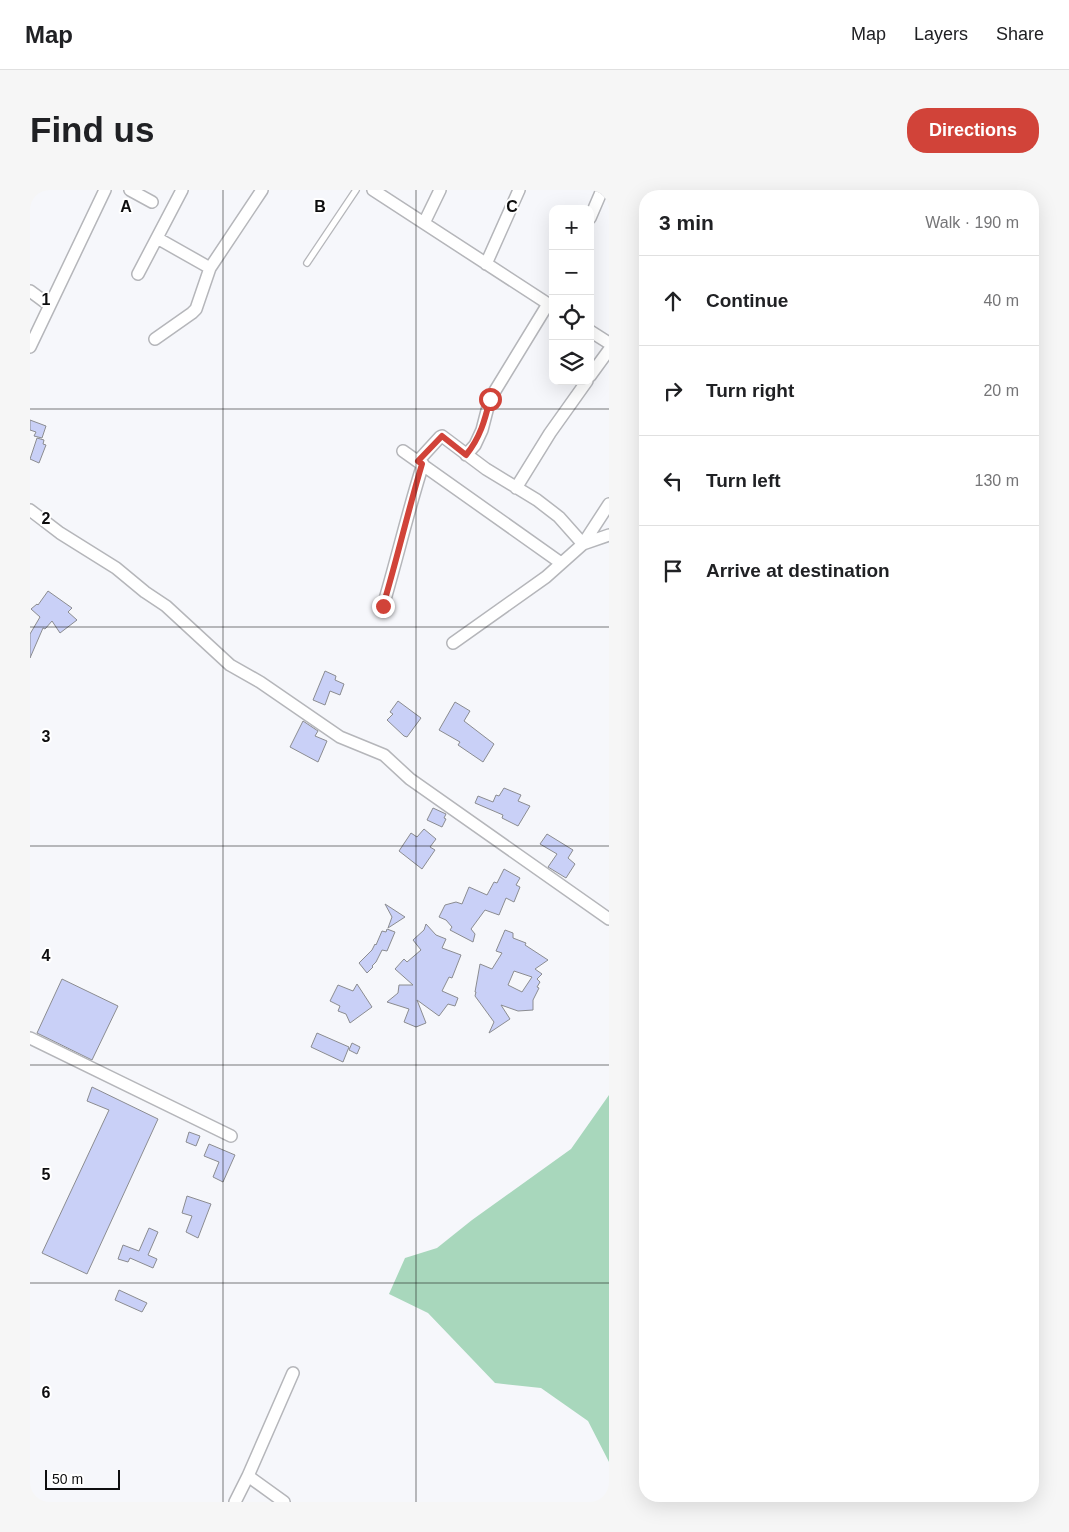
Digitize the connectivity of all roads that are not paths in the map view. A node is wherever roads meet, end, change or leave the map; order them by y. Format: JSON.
{"nodes":[{"id":1,"x":106,"y":190,"type":"edge"},
{"id":2,"x":130,"y":190,"type":"edge"},
{"id":3,"x":182,"y":190,"type":"edge"},
{"id":4,"x":262,"y":190,"type":"edge"},
{"id":5,"x":356,"y":190,"type":"edge"},
{"id":6,"x":373,"y":190,"type":"edge"},
{"id":7,"x":440,"y":190,"type":"edge"},
{"id":8,"x":519,"y":190,"type":"edge"},
{"id":9,"x":602,"y":190,"type":"edge"},
{"id":10,"x":152,"y":202,"type":"dead end"},
{"id":11,"x":594,"y":209,"type":"edge"},
{"id":12,"x":424,"y":223,"type":"junction"},
{"id":13,"x":157,"y":238,"type":"junction"},
{"id":14,"x":307,"y":263,"type":"dead end"},
{"id":15,"x":486,"y":264,"type":"junction"},
{"id":16,"x":210,"y":268,"type":"junction"},
{"id":17,"x":138,"y":274,"type":"dead end"},
{"id":18,"x":30,"y":291,"type":"edge"},
{"id":19,"x":549,"y":304,"type":"edge"},
{"id":20,"x":49,"y":305,"type":"junction"},
{"id":21,"x":549,"y":308,"type":"edge"},
{"id":22,"x":594,"y":334,"type":"edge"},
{"id":23,"x":155,"y":339,"type":"dead end"},
{"id":24,"x":609,"y":343,"type":"edge"},
{"id":25,"x":30,"y":347,"type":"edge"},
{"id":26,"x":609,"y":350,"type":"edge"},
{"id":27,"x":594,"y":371,"type":"edge"},
{"id":28,"x":584,"y":385,"type":"edge"},
{"id":29,"x":403,"y":451,"type":"dead end"},
{"id":30,"x":466,"y":455,"type":"junction"},
{"id":31,"x":420,"y":463,"type":"junction"},
{"id":32,"x":516,"y":488,"type":"junction"},
{"id":33,"x":609,"y":504,"type":"edge"},
{"id":34,"x":30,"y":510,"type":"edge"},
{"id":35,"x":609,"y":535,"type":"edge"},
{"id":36,"x":582,"y":544,"type":"junction"},
{"id":37,"x":561,"y":563,"type":"junction"},
{"id":38,"x":383,"y":606,"type":"dead end"},
{"id":39,"x":453,"y":643,"type":"dead end"},
{"id":40,"x":609,"y":919,"type":"edge"},
{"id":41,"x":30,"y":1038,"type":"edge"},
{"id":42,"x":231,"y":1136,"type":"dead end"},
{"id":43,"x":293,"y":1373,"type":"dead end"},
{"id":44,"x":248,"y":1476,"type":"junction"},
{"id":45,"x":235,"y":1502,"type":"edge"},
{"id":46,"x":284,"y":1502,"type":"edge"}],
"edges":[{"from":1,"to":20,"type":"street"},
{"from":2,"to":10,"type":"street"},
{"from":3,"to":13,"type":"street"},
{"from":4,"to":16,"type":"street"},
{"from":5,"to":14,"type":"lane"},
{"from":6,"to":12,"type":"street"},
{"from":7,"to":12,"type":"street"},
{"from":8,"to":15,"type":"street"},
{"from":9,"to":11,"type":"street"},
{"from":12,"to":15,"type":"street"},
{"from":13,"to":16,"type":"street"},
{"from":13,"to":17,"type":"street"},
{"from":15,"to":19,"type":"street"},
{"from":16,"to":23,"type":"street"},
{"from":18,"to":20,"type":"street"},
{"from":20,"to":25,"type":"street"},
{"from":21,"to":30,"type":"street"},
{"from":22,"to":24,"type":"street"},
{"from":26,"to":27,"type":"street"},
{"from":28,"to":32,"type":"street"},
{"from":29,"to":31,"type":"street"},
{"from":30,"to":31,"type":"street"},
{"from":30,"to":32,"type":"street"},
{"from":31,"to":37,"type":"street"},
{"from":31,"to":38,"type":"street"},
{"from":32,"to":36,"type":"street"},
{"from":33,"to":36,"type":"street"},
{"from":34,"to":40,"type":"street"},
{"from":35,"to":36,"type":"street"},
{"from":36,"to":37,"type":"street"},
{"from":37,"to":39,"type":"street"},
{"from":41,"to":42,"type":"street"},
{"from":43,"to":44,"type":"street"},
{"from":44,"to":45,"type":"street"},
{"from":44,"to":46,"type":"street"}]}
